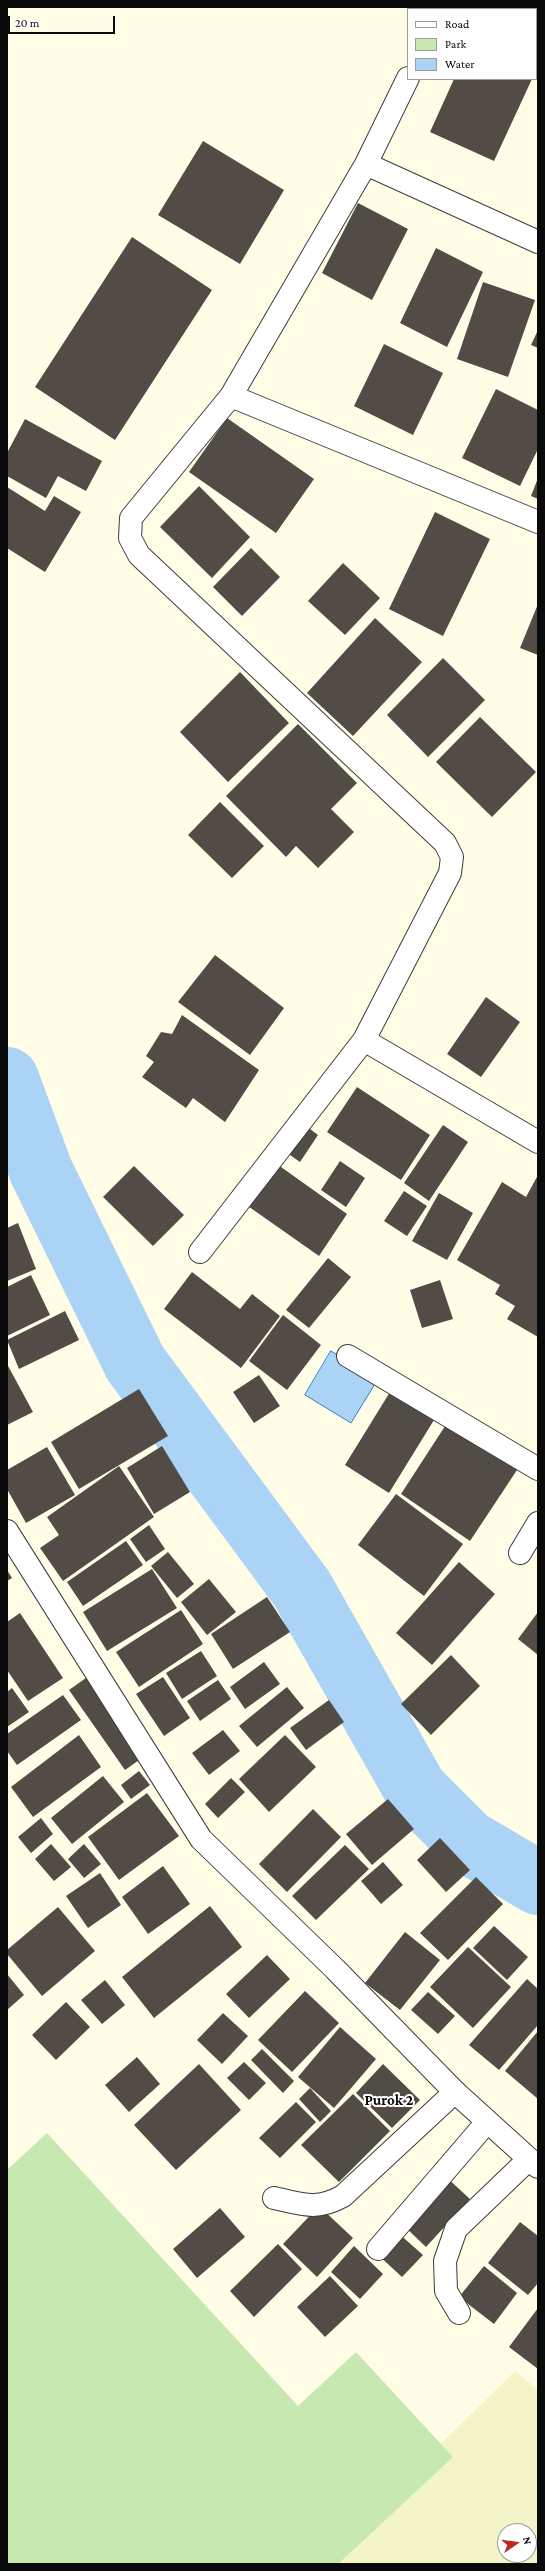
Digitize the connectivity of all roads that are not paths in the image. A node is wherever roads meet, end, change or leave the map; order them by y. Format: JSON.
{"nodes":[{"id":1,"x":407,"y":80,"type":"edge"},
{"id":2,"x":366,"y":164,"type":"junction"},
{"id":3,"x":538,"y":242,"type":"edge"},
{"id":4,"x":231,"y":396,"type":"junction"},
{"id":5,"x":538,"y":522,"type":"edge"},
{"id":6,"x":364,"y":1040,"type":"junction"},
{"id":7,"x":538,"y":1142,"type":"edge"},
{"id":8,"x":200,"y":1252,"type":"dead end"},
{"id":9,"x":348,"y":1356,"type":"dead end"},
{"id":10,"x":538,"y":1469,"type":"edge"},
{"id":11,"x":538,"y":1523,"type":"edge"},
{"id":12,"x":7,"y":1531,"type":"edge"},
{"id":13,"x":520,"y":1553,"type":"dead end"},
{"id":14,"x":455,"y":2092,"type":"junction"},
{"id":15,"x":487,"y":2122,"type":"junction"},
{"id":16,"x":533,"y":2163,"type":"edge"},
{"id":17,"x":274,"y":2198,"type":"dead end"},
{"id":18,"x":378,"y":2249,"type":"dead end"},
{"id":19,"x":459,"y":2313,"type":"dead end"}],
"edges":[{"from":1,"to":2,"type":"street"},
{"from":2,"to":3,"type":"street"},
{"from":2,"to":4,"type":"street"},
{"from":4,"to":5,"type":"street"},
{"from":4,"to":6,"type":"street"},
{"from":6,"to":7,"type":"street"},
{"from":6,"to":8,"type":"street"},
{"from":9,"to":10,"type":"street"},
{"from":11,"to":13,"type":"street"},
{"from":12,"to":14,"type":"street"},
{"from":14,"to":15,"type":"street"},
{"from":14,"to":17,"type":"street"},
{"from":15,"to":16,"type":"street"},
{"from":15,"to":18,"type":"street"},
{"from":16,"to":19,"type":"street"}]}
